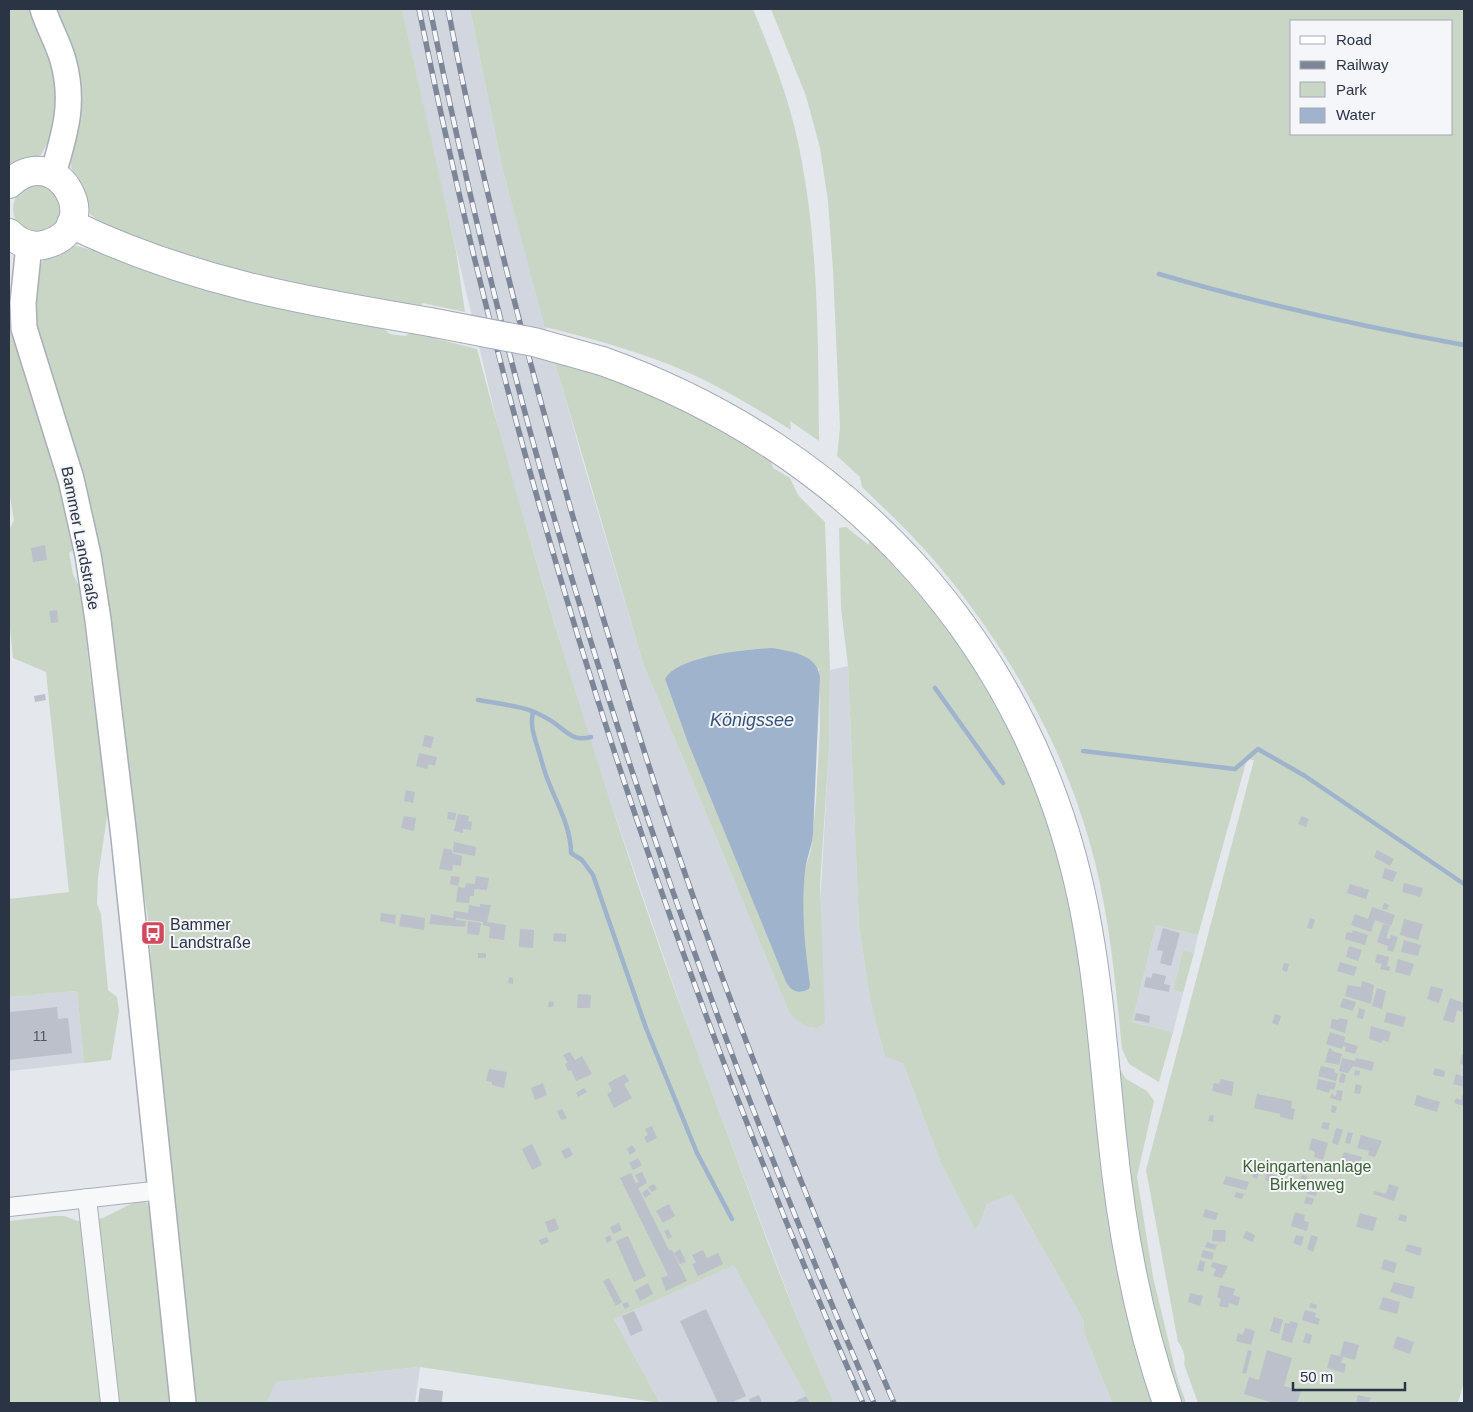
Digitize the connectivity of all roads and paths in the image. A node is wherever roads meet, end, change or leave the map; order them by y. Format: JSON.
{"nodes":[{"id":1,"x":43,"y":9,"type":"edge"},
{"id":2,"x":52,"y":174,"type":"junction"},
{"id":3,"x":9,"y":184,"type":"edge"},
{"id":4,"x":71,"y":224,"type":"junction"},
{"id":5,"x":19,"y":239,"type":"edge"},
{"id":6,"x":162,"y":1190,"type":"junction"},
{"id":7,"x":87,"y":1198,"type":"junction"},
{"id":8,"x":9,"y":1207,"type":"edge"},
{"id":9,"x":110,"y":1403,"type":"edge"},
{"id":10,"x":184,"y":1403,"type":"edge"},
{"id":11,"x":1167,"y":1403,"type":"edge"}],
"edges":[{"from":1,"to":2,"type":"main road"},
{"from":2,"to":3,"type":"main road"},
{"from":2,"to":4,"type":"main road"},
{"from":4,"to":5,"type":"main road"},
{"from":4,"to":11,"type":"main road","bridge":true},
{"from":5,"to":6,"type":"main road","name":"Bammer Landstraße"},
{"from":6,"to":7,"type":"street"},
{"from":6,"to":10,"type":"main road","name":"Bammer Landstraße"},
{"from":7,"to":8,"type":"street"},
{"from":7,"to":9,"type":"street"}]}
